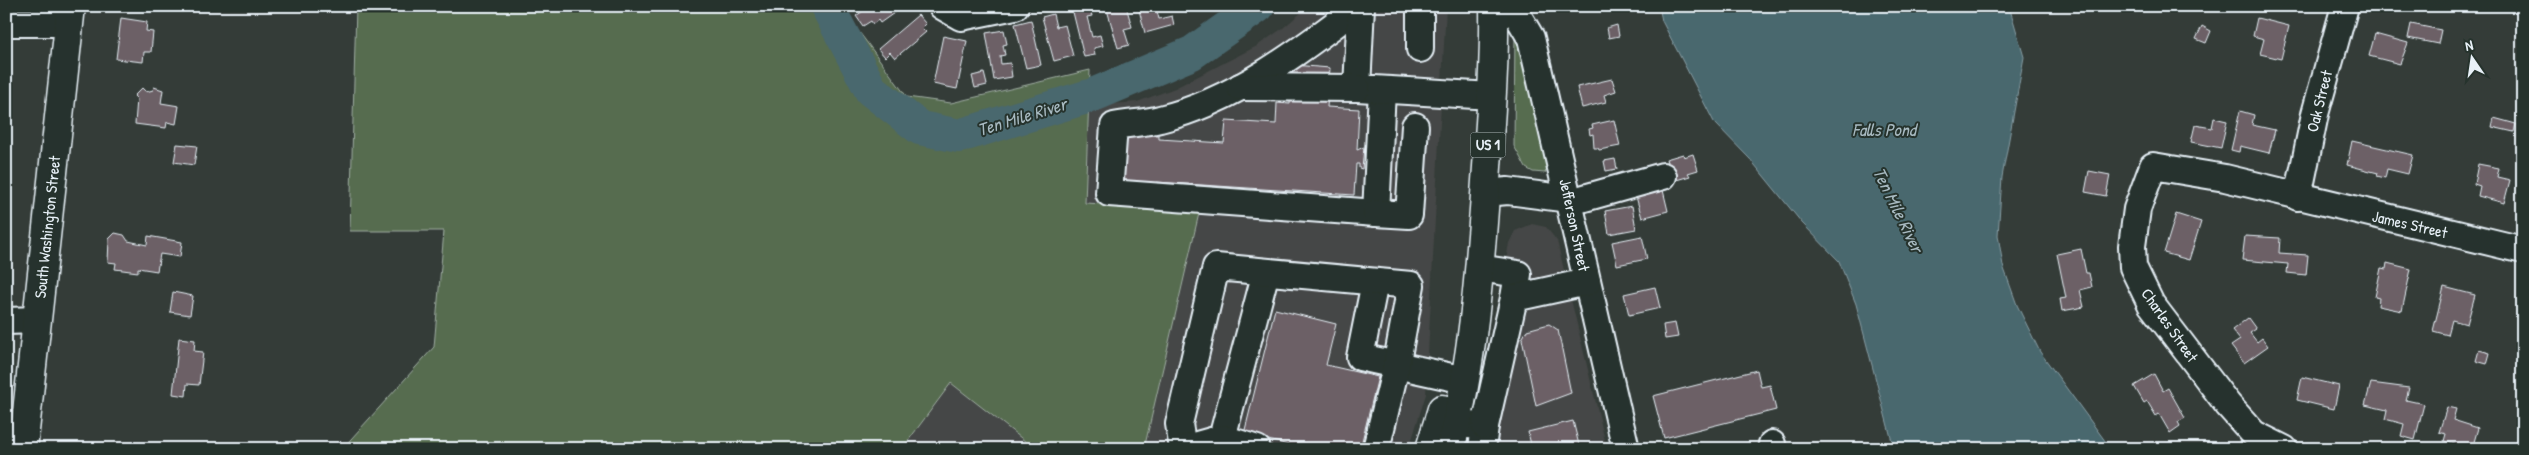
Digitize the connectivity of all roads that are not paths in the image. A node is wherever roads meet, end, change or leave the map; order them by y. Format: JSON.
{"nodes":[{"id":1,"x":942,"y":6,"type":"edge"},
{"id":2,"x":1015,"y":6,"type":"edge"},
{"id":3,"x":1360,"y":6,"type":"edge"},
{"id":4,"x":1420,"y":6,"type":"edge"},
{"id":5,"x":1494,"y":6,"type":"edge"},
{"id":6,"x":1512,"y":6,"type":"edge"},
{"id":7,"x":2345,"y":6,"type":"edge"},
{"id":8,"x":70,"y":15,"type":"edge"},
{"id":9,"x":6,"y":23,"type":"edge"},
{"id":10,"x":1420,"y":49,"type":"dead end"},
{"id":11,"x":1238,"y":87,"type":"junction"},
{"id":12,"x":1369,"y":89,"type":"junction"},
{"id":13,"x":1492,"y":96,"type":"junction"},
{"id":14,"x":1415,"y":126,"type":"dead end"},
{"id":15,"x":1663,"y":176,"type":"dead end"},
{"id":16,"x":1485,"y":193,"type":"junction"},
{"id":17,"x":2298,"y":197,"type":"junction"},
{"id":18,"x":1570,"y":200,"type":"junction"},
{"id":19,"x":1376,"y":212,"type":"junction"},
{"id":20,"x":2523,"y":250,"type":"edge"},
{"id":21,"x":1266,"y":272,"type":"junction"},
{"id":22,"x":1478,"y":276,"type":"junction"},
{"id":23,"x":1375,"y":282,"type":"junction"},
{"id":24,"x":1588,"y":282,"type":"junction"},
{"id":25,"x":1514,"y":298,"type":"junction"},
{"id":26,"x":6,"y":320,"type":"edge"},
{"id":27,"x":37,"y":320,"type":"junction"},
{"id":28,"x":1396,"y":367,"type":"junction"},
{"id":29,"x":1451,"y":378,"type":"junction"},
{"id":30,"x":1453,"y":437,"type":"edge"},
{"id":31,"x":1222,"y":438,"type":"junction"},
{"id":32,"x":1484,"y":438,"type":"edge"},
{"id":33,"x":1250,"y":448,"type":"edge"},
{"id":34,"x":24,"y":449,"type":"edge"},
{"id":35,"x":1183,"y":449,"type":"edge"},
{"id":36,"x":1376,"y":449,"type":"edge"},
{"id":37,"x":1430,"y":449,"type":"edge"},
{"id":38,"x":1626,"y":449,"type":"edge"},
{"id":39,"x":2284,"y":449,"type":"edge"}],
"edges":[{"from":1,"to":2,"type":"street"},
{"from":3,"to":11,"type":"street"},
{"from":3,"to":12,"type":"street"},
{"from":4,"to":10,"type":"street"},
{"from":5,"to":13,"type":"main road","number":"US 1"},
{"from":6,"to":18,"type":"street","name":"Jefferson Street"},
{"from":7,"to":17,"type":"street","name":"Oak Street"},
{"from":8,"to":9,"type":"street"},
{"from":8,"to":27,"type":"main road","name":"South Washington Street"},
{"from":11,"to":12,"type":"street"},
{"from":11,"to":19,"type":"street"},
{"from":12,"to":13,"type":"street"},
{"from":12,"to":19,"type":"street"},
{"from":13,"to":16,"type":"main road","number":"US 1"},
{"from":14,"to":19,"type":"street"},
{"from":15,"to":18,"type":"street"},
{"from":16,"to":18,"type":"street"},
{"from":16,"to":22,"type":"main road","number":"US 1"},
{"from":17,"to":20,"type":"street","name":"James Street"},
{"from":17,"to":39,"type":"street","name":"Charles Street"},
{"from":18,"to":24,"type":"street","name":"Jefferson Street"},
{"from":21,"to":23,"type":"street"},
{"from":21,"to":31,"type":"street"},
{"from":21,"to":35,"type":"street"},
{"from":22,"to":25,"type":"street"},
{"from":22,"to":29,"type":"main road","number":"US 1"},
{"from":22,"to":30,"type":"main road","number":"US 1"},
{"from":23,"to":28,"type":"street"},
{"from":23,"to":28,"type":"street"},
{"from":24,"to":25,"type":"street"},
{"from":24,"to":38,"type":"street","name":"Jefferson Street"},
{"from":25,"to":32,"type":"street"},
{"from":26,"to":27,"type":"street"},
{"from":27,"to":34,"type":"main road","name":"South Washington Street"},
{"from":28,"to":29,"type":"street"},
{"from":28,"to":36,"type":"street"},
{"from":29,"to":37,"type":"main road","number":"US 1"},
{"from":30,"to":32,"type":"street"},
{"from":31,"to":33,"type":"street"},
{"from":31,"to":35,"type":"street"}]}
